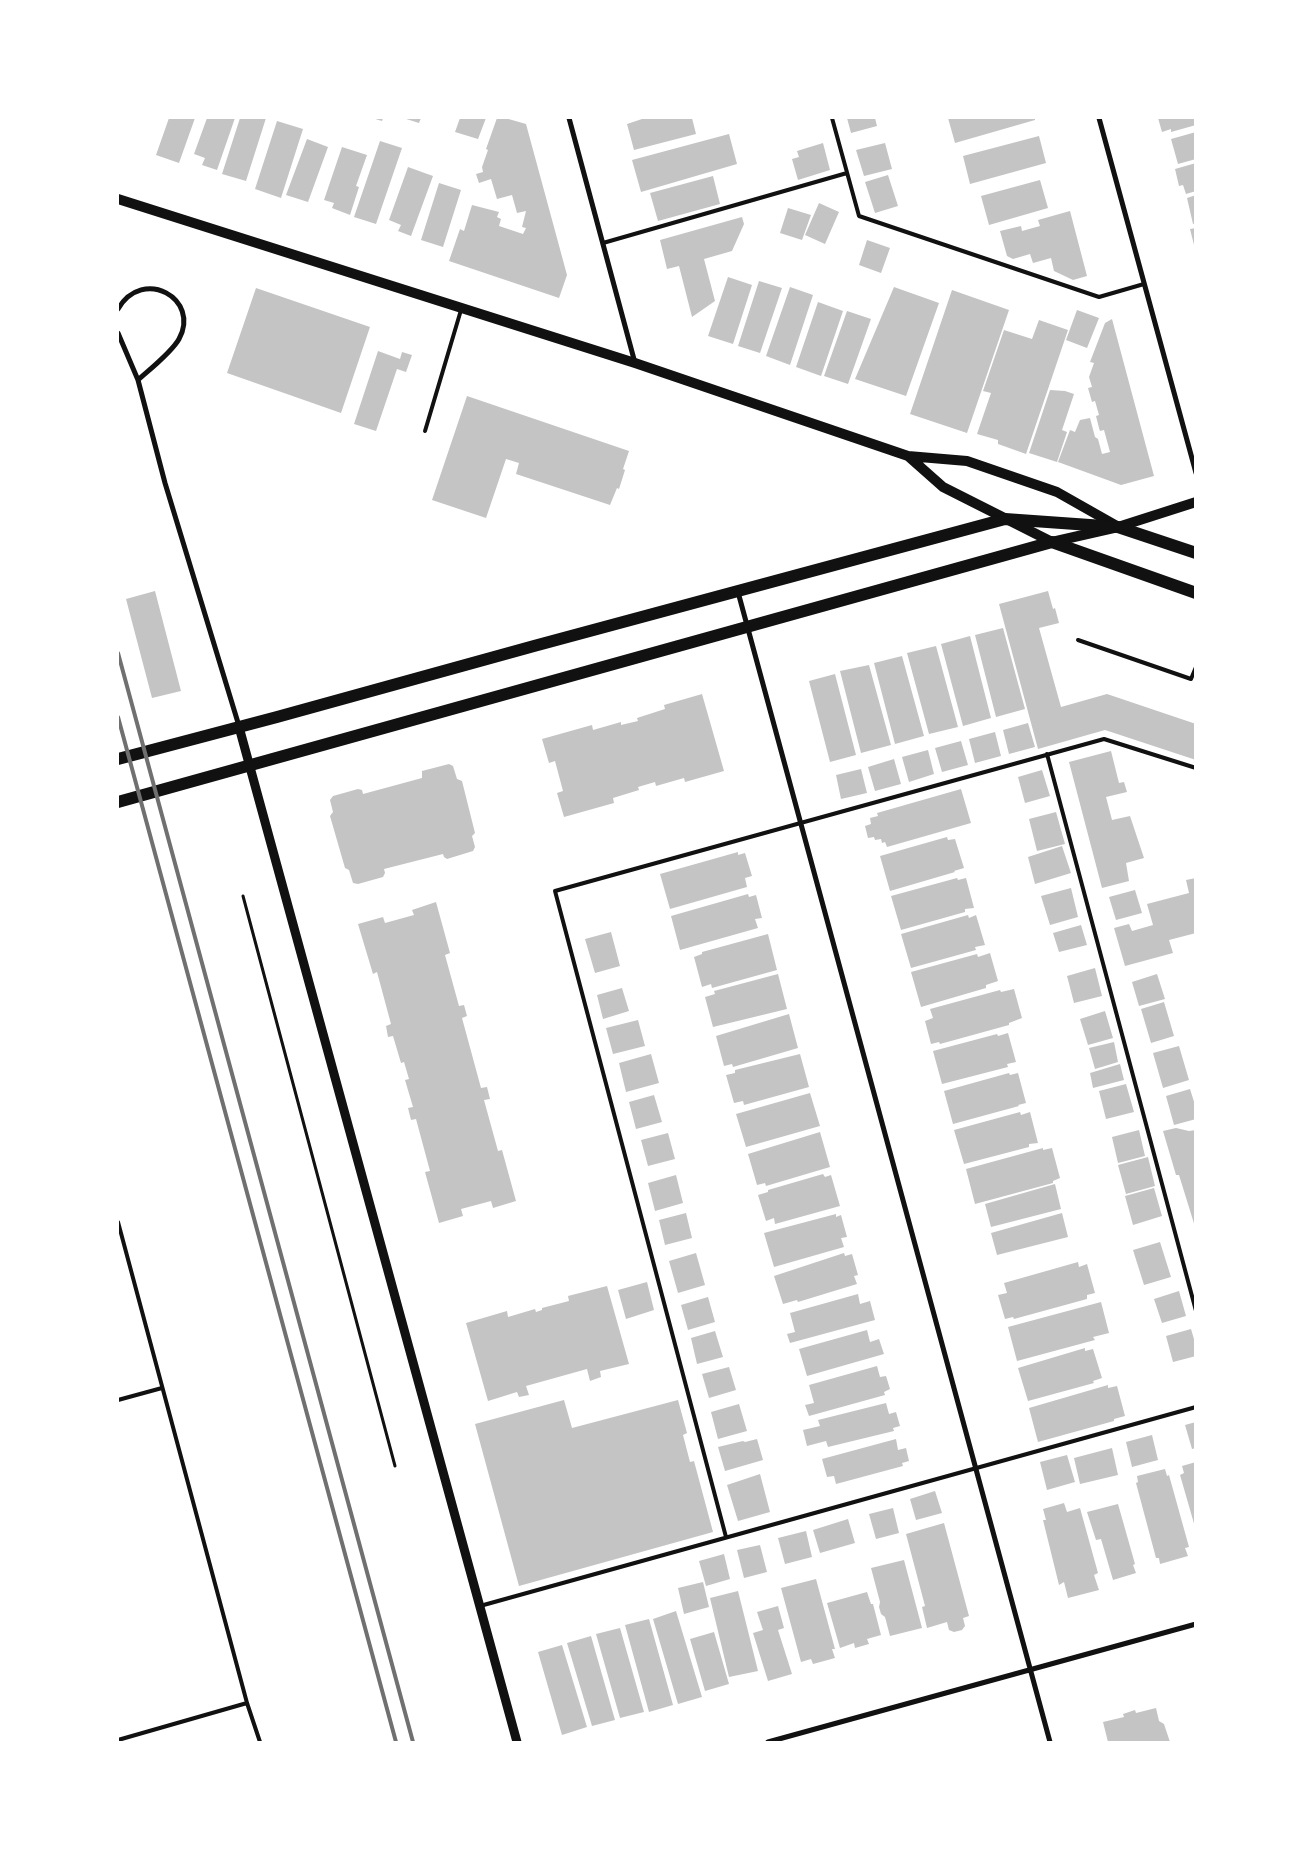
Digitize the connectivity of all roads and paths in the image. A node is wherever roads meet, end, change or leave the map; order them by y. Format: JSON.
{"nodes":[{"id":1,"x":567,"y":118,"type":"edge"},
{"id":2,"x":832,"y":118,"type":"edge"},
{"id":3,"x":1099,"y":118,"type":"edge"},
{"id":4,"x":847,"y":173,"type":"junction"},
{"id":5,"x":118,"y":199,"type":"edge"},
{"id":6,"x":603,"y":243,"type":"junction"},
{"id":7,"x":1144,"y":284,"type":"junction"},
{"id":8,"x":462,"y":308,"type":"junction"},
{"id":9,"x":118,"y":309,"type":"edge"},
{"id":10,"x":118,"y":333,"type":"edge"},
{"id":11,"x":636,"y":363,"type":"junction"},
{"id":12,"x":138,"y":380,"type":"junction"},
{"id":13,"x":425,"y":431,"type":"dead end"},
{"id":14,"x":908,"y":456,"type":"junction"},
{"id":15,"x":1196,"y":473,"type":"edge"},
{"id":16,"x":1196,"y":502,"type":"edge"},
{"id":17,"x":1006,"y":519,"type":"junction"},
{"id":18,"x":1118,"y":527,"type":"junction"},
{"id":19,"x":1052,"y":542,"type":"junction"},
{"id":20,"x":1196,"y":553,"type":"edge"},
{"id":21,"x":738,"y":590,"type":"junction"},
{"id":22,"x":1196,"y":593,"type":"edge"},
{"id":23,"x":749,"y":628,"type":"junction"},
{"id":24,"x":1078,"y":640,"type":"dead end"},
{"id":25,"x":1196,"y":667,"type":"edge"},
{"id":26,"x":240,"y":727,"type":"junction"},
{"id":27,"x":1047,"y":754,"type":"junction"},
{"id":28,"x":118,"y":759,"type":"edge"},
{"id":29,"x":251,"y":766,"type":"junction"},
{"id":30,"x":1196,"y":768,"type":"edge"},
{"id":31,"x":118,"y":802,"type":"edge"},
{"id":32,"x":802,"y":822,"type":"junction"},
{"id":33,"x":243,"y":896,"type":"dead end"},
{"id":34,"x":118,"y":1222,"type":"edge"},
{"id":35,"x":1196,"y":1311,"type":"edge"},
{"id":36,"x":162,"y":1388,"type":"junction"},
{"id":37,"x":118,"y":1400,"type":"edge"},
{"id":38,"x":1196,"y":1406,"type":"edge"},
{"id":39,"x":395,"y":1466,"type":"dead end"},
{"id":40,"x":976,"y":1468,"type":"junction"},
{"id":41,"x":726,"y":1537,"type":"junction"},
{"id":42,"x":480,"y":1606,"type":"junction"},
{"id":43,"x":1196,"y":1624,"type":"edge"},
{"id":44,"x":1031,"y":1668,"type":"junction"},
{"id":45,"x":247,"y":1703,"type":"junction"},
{"id":46,"x":118,"y":1740,"type":"edge"},
{"id":47,"x":777,"y":1741,"type":"edge"},
{"id":48,"x":260,"y":1742,"type":"edge"},
{"id":49,"x":517,"y":1742,"type":"edge"},
{"id":50,"x":768,"y":1742,"type":"edge"},
{"id":51,"x":1050,"y":1742,"type":"edge"}],
"edges":[{"from":1,"to":6,"type":"street"},
{"from":2,"to":4,"type":"lane"},
{"from":3,"to":7,"type":"street"},
{"from":4,"to":6,"type":"lane"},
{"from":4,"to":7,"type":"lane"},
{"from":5,"to":8,"type":"main road"},
{"from":6,"to":11,"type":"street"},
{"from":7,"to":15,"type":"street"},
{"from":8,"to":11,"type":"main road"},
{"from":8,"to":13,"type":"lane"},
{"from":9,"to":12,"type":"street"},
{"from":10,"to":12,"type":"street"},
{"from":11,"to":14,"type":"main road"},
{"from":12,"to":26,"type":"street"},
{"from":14,"to":17,"type":"main road"},
{"from":14,"to":18,"type":"main road"},
{"from":16,"to":18,"type":"main road"},
{"from":17,"to":18,"type":"main road"},
{"from":17,"to":19,"type":"main road"},
{"from":17,"to":21,"type":"main road"},
{"from":18,"to":19,"type":"main road"},
{"from":18,"to":20,"type":"main road"},
{"from":19,"to":22,"type":"main road"},
{"from":19,"to":23,"type":"main road"},
{"from":21,"to":23,"type":"street"},
{"from":21,"to":26,"type":"main road"},
{"from":23,"to":29,"type":"main road"},
{"from":23,"to":32,"type":"street"},
{"from":24,"to":25,"type":"lane"},
{"from":26,"to":28,"type":"main road"},
{"from":26,"to":29,"type":"street"},
{"from":27,"to":30,"type":"lane"},
{"from":27,"to":32,"type":"lane"},
{"from":27,"to":35,"type":"lane"},
{"from":29,"to":31,"type":"main road"},
{"from":29,"to":42,"type":"street"},
{"from":32,"to":40,"type":"street"},
{"from":32,"to":41,"type":"lane"},
{"from":33,"to":39,"type":"path"},
{"from":34,"to":36,"type":"lane"},
{"from":36,"to":37,"type":"lane"},
{"from":36,"to":45,"type":"lane"},
{"from":38,"to":40,"type":"lane"},
{"from":40,"to":41,"type":"lane"},
{"from":40,"to":44,"type":"street"},
{"from":41,"to":42,"type":"lane"},
{"from":42,"to":49,"type":"street"},
{"from":43,"to":44,"type":"street"},
{"from":44,"to":47,"type":"street"},
{"from":44,"to":51,"type":"street"},
{"from":45,"to":46,"type":"lane"},
{"from":45,"to":48,"type":"lane"},
{"from":47,"to":50,"type":"street"}]}
